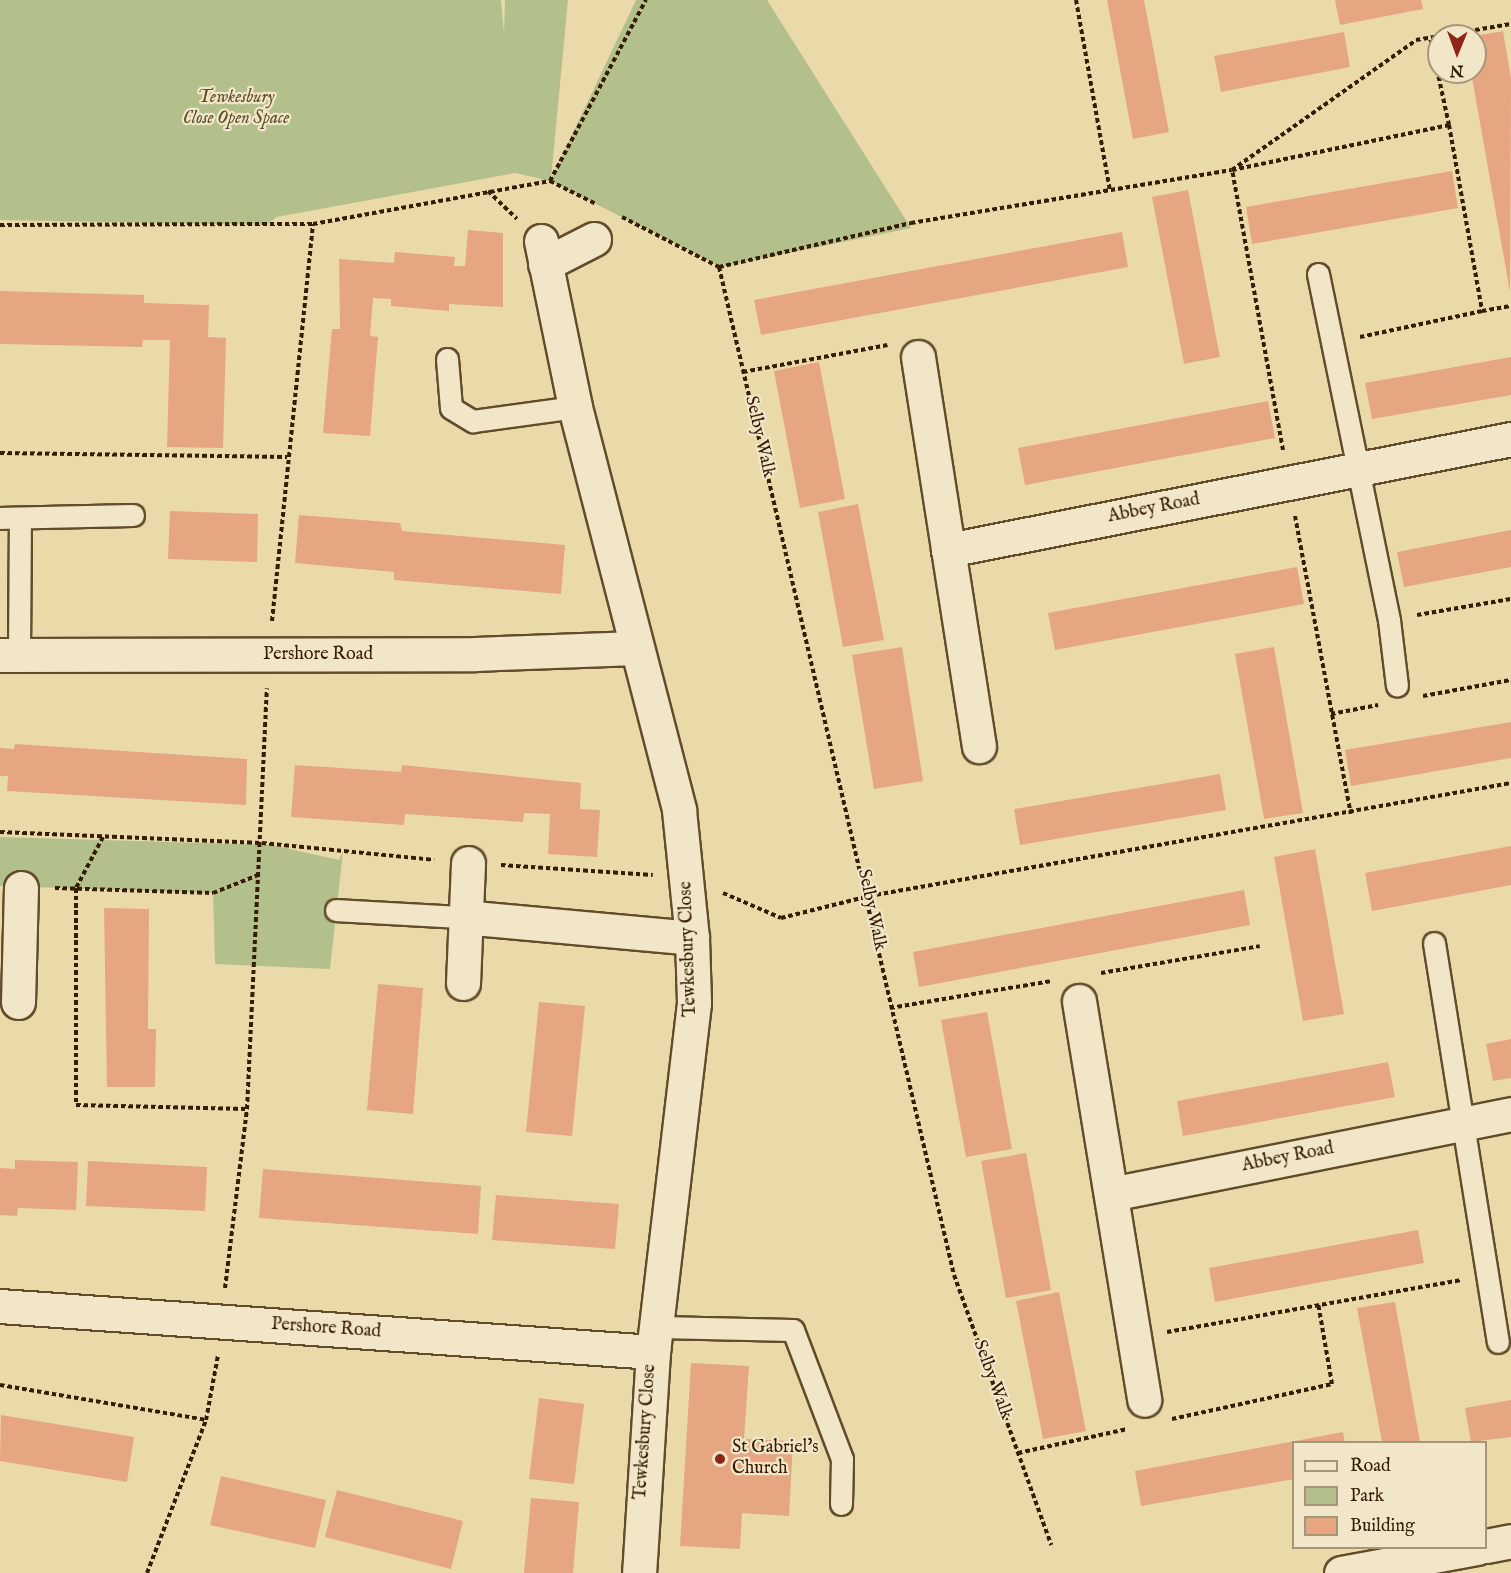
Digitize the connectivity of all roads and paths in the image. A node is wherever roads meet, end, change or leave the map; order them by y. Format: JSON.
{"nodes":[{"id":1,"x":646,"y":0,"type":"edge"},
{"id":2,"x":1076,"y":0,"type":"edge"},
{"id":3,"x":1511,"y":24,"type":"edge"},
{"id":4,"x":1487,"y":28,"type":"edge"},
{"id":5,"x":1427,"y":38,"type":"edge"},
{"id":6,"x":1441,"y":84,"type":"edge"},
{"id":7,"x":1449,"y":125,"type":"junction"},
{"id":8,"x":1232,"y":170,"type":"junction"},
{"id":9,"x":550,"y":181,"type":"junction"},
{"id":10,"x":1110,"y":191,"type":"junction"},
{"id":11,"x":603,"y":208,"type":"dead end"},
{"id":12,"x":614,"y":213,"type":"dead end"},
{"id":13,"x":313,"y":224,"type":"junction"},
{"id":14,"x":0,"y":225,"type":"edge"},
{"id":15,"x":594,"y":239,"type":"dead end"},
{"id":16,"x":719,"y":267,"type":"junction"},
{"id":17,"x":1318,"y":274,"type":"dead end"},
{"id":18,"x":1511,"y":306,"type":"edge"},
{"id":19,"x":1482,"y":310,"type":"junction"},
{"id":20,"x":1336,"y":342,"type":"junction"},
{"id":21,"x":904,"y":351,"type":"joint"},
{"id":22,"x":447,"y":359,"type":"dead end"},
{"id":23,"x":743,"y":372,"type":"junction"},
{"id":24,"x":575,"y":406,"type":"junction"},
{"id":25,"x":1511,"y":439,"type":"edge"},
{"id":26,"x":0,"y":453,"type":"edge"},
{"id":27,"x":287,"y":457,"type":"junction"},
{"id":28,"x":1360,"y":468,"type":"junction"},
{"id":29,"x":1289,"y":482,"type":"junction"},
{"id":30,"x":133,"y":515,"type":"dead end"},
{"id":31,"x":10,"y":519,"type":"edge"},
{"id":32,"x":948,"y":550,"type":"junction"},
{"id":33,"x":1511,"y":598,"type":"edge"},
{"id":34,"x":1389,"y":620,"type":"junction"},
{"id":35,"x":636,"y":648,"type":"junction"},
{"id":36,"x":10,"y":655,"type":"edge"},
{"id":37,"x":268,"y":655,"type":"junction"},
{"id":38,"x":1398,"y":686,"type":"dead end"},
{"id":39,"x":979,"y":746,"type":"dead end"},
{"id":40,"x":1511,"y":783,"type":"edge"},
{"id":41,"x":1351,"y":814,"type":"junction"},
{"id":42,"x":0,"y":832,"type":"edge"},
{"id":43,"x":103,"y":837,"type":"junction"},
{"id":44,"x":262,"y":843,"type":"junction"},
{"id":45,"x":468,"y":863,"type":"junction"},
{"id":46,"x":686,"y":867,"type":"junction"},
{"id":47,"x":258,"y":875,"type":"junction"},
{"id":48,"x":21,"y":888,"type":"joint"},
{"id":49,"x":76,"y":888,"type":"junction"},
{"id":50,"x":869,"y":896,"type":"junction"},
{"id":51,"x":336,"y":910,"type":"dead end"},
{"id":52,"x":463,"y":916,"type":"junction"},
{"id":53,"x":692,"y":938,"type":"junction"},
{"id":54,"x":10,"y":942,"type":"edge"},
{"id":55,"x":1434,"y":943,"type":"dead end"},
{"id":56,"x":463,"y":983,"type":"dead end"},
{"id":57,"x":1079,"y":1001,"type":"dead end"},
{"id":58,"x":18,"y":1002,"type":"dead end"},
{"id":59,"x":247,"y":1109,"type":"junction"},
{"id":60,"x":1511,"y":1114,"type":"edge"},
{"id":61,"x":1466,"y":1123,"type":"junction"},
{"id":62,"x":1111,"y":1194,"type":"junction"},
{"id":63,"x":1488,"y":1275,"type":"junction"},
{"id":64,"x":1318,"y":1303,"type":"junction"},
{"id":65,"x":0,"y":1306,"type":"edge"},
{"id":66,"x":222,"y":1322,"type":"junction"},
{"id":67,"x":1133,"y":1338,"type":"junction"},
{"id":68,"x":655,"y":1339,"type":"junction"},
{"id":69,"x":1498,"y":1342,"type":"dead end"},
{"id":70,"x":0,"y":1385,"type":"edge"},
{"id":71,"x":1149,"y":1416,"type":"junction"},
{"id":72,"x":206,"y":1420,"type":"junction"},
{"id":73,"x":1018,"y":1453,"type":"junction"},
{"id":74,"x":841,"y":1504,"type":"dead end"},
{"id":75,"x":1511,"y":1541,"type":"edge"},
{"id":76,"x":1051,"y":1545,"type":"dead end"},
{"id":77,"x":1487,"y":1546,"type":"edge"},
{"id":78,"x":1472,"y":1549,"type":"edge"},
{"id":79,"x":1355,"y":1572,"type":"edge"},
{"id":80,"x":147,"y":1573,"type":"edge"},
{"id":81,"x":639,"y":1573,"type":"edge"}],
"edges":[{"from":1,"to":9,"type":"path"},
{"from":2,"to":10,"type":"path"},
{"from":3,"to":4,"type":"path"},
{"from":5,"to":8,"type":"path"},
{"from":6,"to":7,"type":"path"},
{"from":7,"to":8,"type":"path"},
{"from":7,"to":19,"type":"path"},
{"from":8,"to":10,"type":"path"},
{"from":8,"to":29,"type":"path"},
{"from":9,"to":11,"type":"path"},
{"from":9,"to":13,"type":"path"},
{"from":10,"to":16,"type":"path"},
{"from":12,"to":16,"type":"path"},
{"from":13,"to":14,"type":"path"},
{"from":13,"to":27,"type":"path"},
{"from":15,"to":24,"type":"street","name":"Tewkesbury Close"},
{"from":16,"to":23,"type":"path","name":"Selby Walk"},
{"from":17,"to":20,"type":"lane"},
{"from":18,"to":19,"type":"path"},
{"from":19,"to":20,"type":"path"},
{"from":20,"to":28,"type":"lane"},
{"from":21,"to":23,"type":"path"},
{"from":21,"to":32,"type":"street"},
{"from":22,"to":24,"type":"lane"},
{"from":23,"to":50,"type":"path","name":"Selby Walk"},
{"from":24,"to":35,"type":"street","name":"Tewkesbury Close"},
{"from":25,"to":28,"type":"street","name":"Abbey Road"},
{"from":26,"to":27,"type":"path"},
{"from":27,"to":37,"type":"path"},
{"from":28,"to":29,"type":"street","name":"Abbey Road"},
{"from":28,"to":34,"type":"lane"},
{"from":29,"to":32,"type":"street","name":"Abbey Road"},
{"from":29,"to":41,"type":"path"},
{"from":30,"to":31,"type":"lane"},
{"from":31,"to":36,"type":"lane"},
{"from":32,"to":39,"type":"street"},
{"from":33,"to":34,"type":"path"},
{"from":34,"to":38,"type":"lane"},
{"from":35,"to":37,"type":"street","name":"Pershore Road"},
{"from":35,"to":46,"type":"street","name":"Tewkesbury Close"},
{"from":36,"to":37,"type":"street","name":"Pershore Road"},
{"from":37,"to":44,"type":"path"},
{"from":40,"to":41,"type":"path"},
{"from":41,"to":50,"type":"path"},
{"from":42,"to":43,"type":"path"},
{"from":43,"to":44,"type":"path"},
{"from":43,"to":49,"type":"path"},
{"from":44,"to":45,"type":"path"},
{"from":44,"to":47,"type":"path"},
{"from":45,"to":46,"type":"path"},
{"from":45,"to":52,"type":"street"},
{"from":46,"to":50,"type":"path"},
{"from":46,"to":53,"type":"street","name":"Tewkesbury Close"},
{"from":47,"to":49,"type":"path"},
{"from":47,"to":59,"type":"path"},
{"from":48,"to":49,"type":"path"},
{"from":48,"to":54,"type":"street"},
{"from":49,"to":59,"type":"path"},
{"from":50,"to":73,"type":"path","name":"Selby Walk"},
{"from":51,"to":52,"type":"lane"},
{"from":52,"to":53,"type":"street"},
{"from":52,"to":56,"type":"street"},
{"from":53,"to":68,"type":"street","name":"Tewkesbury Close"},
{"from":54,"to":58,"type":"street"},
{"from":55,"to":61,"type":"lane"},
{"from":57,"to":62,"type":"street"},
{"from":59,"to":66,"type":"path"},
{"from":60,"to":61,"type":"street","name":"Abbey Road"},
{"from":61,"to":62,"type":"street","name":"Abbey Road"},
{"from":61,"to":63,"type":"lane"},
{"from":62,"to":67,"type":"street"},
{"from":63,"to":64,"type":"path"},
{"from":63,"to":69,"type":"lane"},
{"from":64,"to":67,"type":"path"},
{"from":64,"to":71,"type":"path"},
{"from":65,"to":66,"type":"street","name":"Pershore Road"},
{"from":66,"to":68,"type":"street","name":"Pershore Road"},
{"from":66,"to":72,"type":"path"},
{"from":67,"to":71,"type":"street"},
{"from":68,"to":74,"type":"lane"},
{"from":68,"to":81,"type":"street","name":"Tewkesbury Close"},
{"from":70,"to":72,"type":"path"},
{"from":71,"to":73,"type":"path"},
{"from":72,"to":80,"type":"path"},
{"from":73,"to":76,"type":"path","name":"Selby Walk"},
{"from":75,"to":77,"type":"street"},
{"from":78,"to":79,"type":"street"}]}
